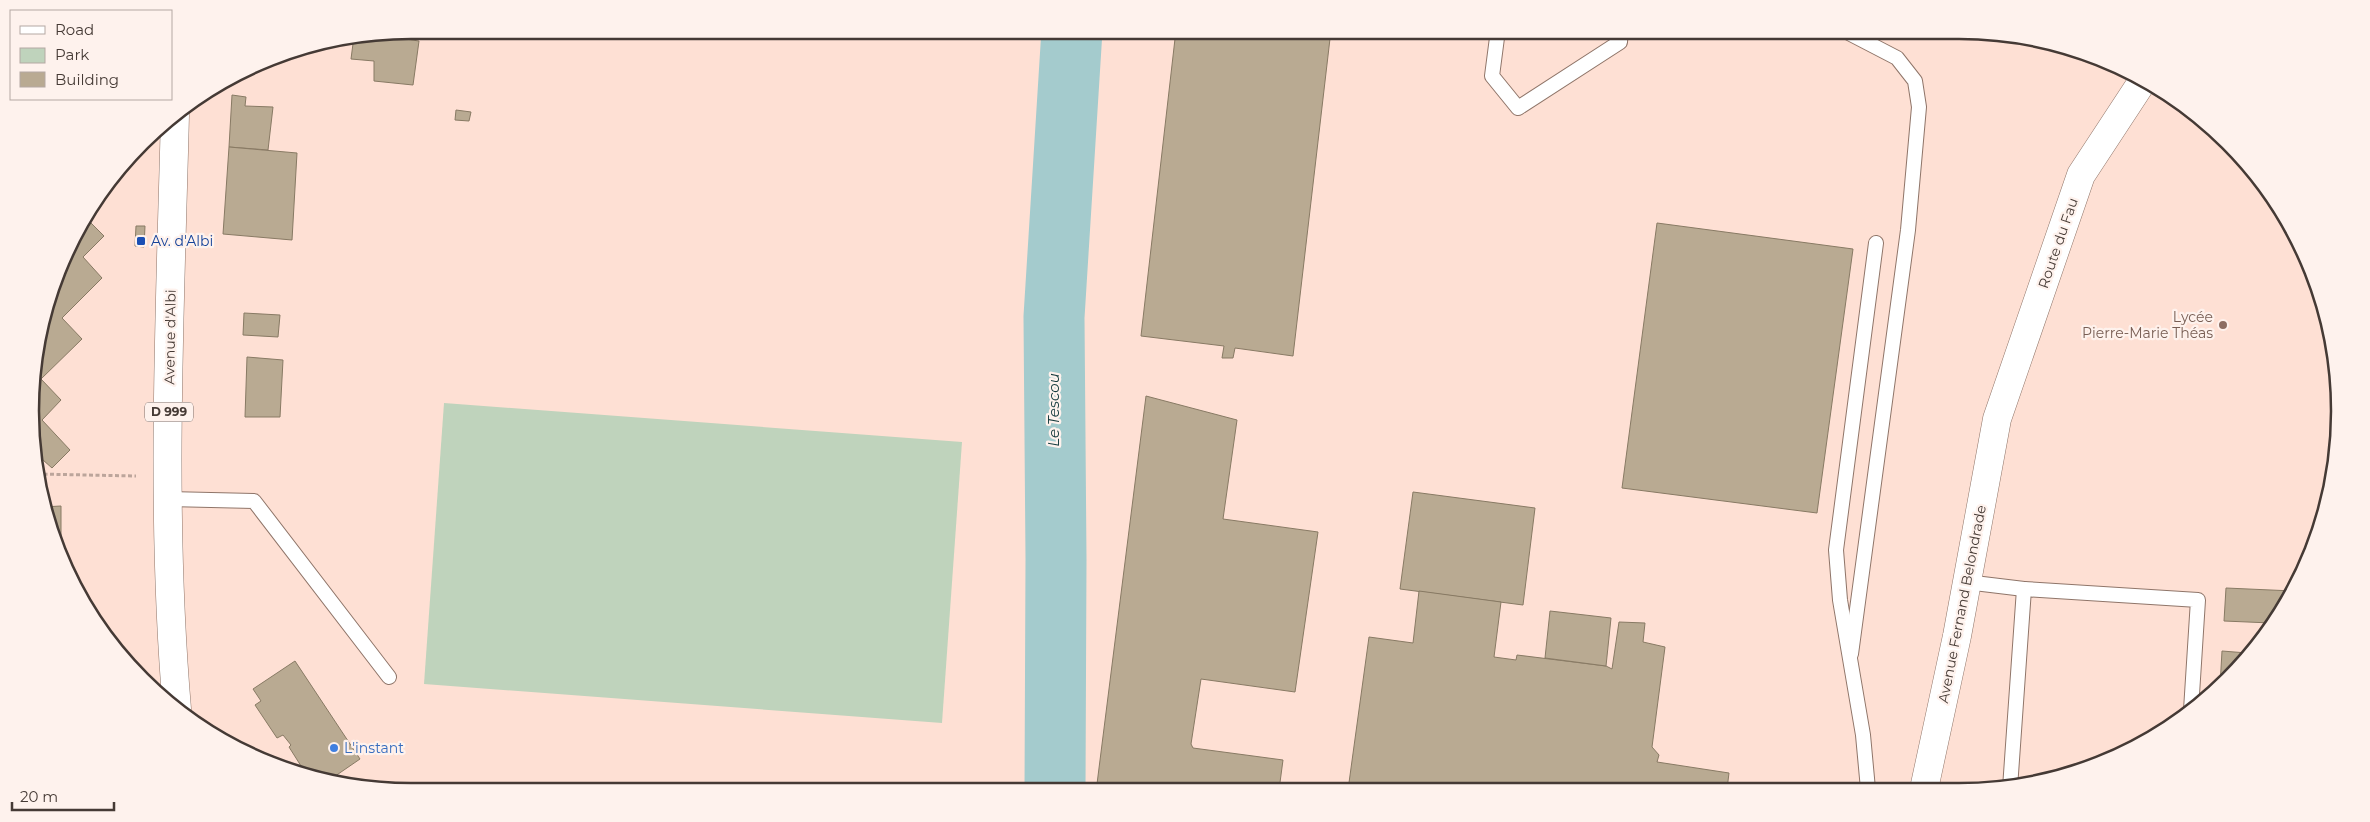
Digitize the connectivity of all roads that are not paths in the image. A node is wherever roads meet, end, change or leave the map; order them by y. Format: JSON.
{"nodes":[{"id":1,"x":1497,"y":39,"type":"edge"},
{"id":2,"x":1620,"y":39,"type":"edge"},
{"id":3,"x":1860,"y":39,"type":"edge"},
{"id":4,"x":2140,"y":86,"type":"edge"},
{"id":5,"x":175,"y":124,"type":"edge"},
{"id":6,"x":1876,"y":243,"type":"dead end"},
{"id":7,"x":1997,"y":419,"type":"joint"},
{"id":8,"x":168,"y":499,"type":"junction"},
{"id":9,"x":1966,"y":582,"type":"junction"},
{"id":10,"x":2024,"y":589,"type":"junction"},
{"id":11,"x":1850,"y":654,"type":"junction"},
{"id":12,"x":389,"y":677,"type":"dead end"},
{"id":13,"x":176,"y":699,"type":"edge"},
{"id":14,"x":2192,"y":701,"type":"edge"},
{"id":15,"x":2011,"y":780,"type":"edge"},
{"id":16,"x":1867,"y":783,"type":"edge"},
{"id":17,"x":1925,"y":783,"type":"edge"}],
"edges":[{"from":1,"to":2,"type":"lane"},
{"from":3,"to":11,"type":"lane"},
{"from":4,"to":7,"type":"street","name":"Route du Fau"},
{"from":5,"to":8,"type":"street","name":"Avenue d'Albi","number":"D 999"},
{"from":6,"to":11,"type":"lane"},
{"from":7,"to":9,"type":"street","name":"Avenue Fernand Belondrade"},
{"from":8,"to":12,"type":"lane"},
{"from":8,"to":13,"type":"street","name":"Avenue d'Albi","number":"D 999"},
{"from":9,"to":10,"type":"lane"},
{"from":9,"to":17,"type":"street","name":"Avenue Fernand Belondrade"},
{"from":10,"to":14,"type":"lane"},
{"from":10,"to":15,"type":"lane"},
{"from":11,"to":16,"type":"lane"}]}
